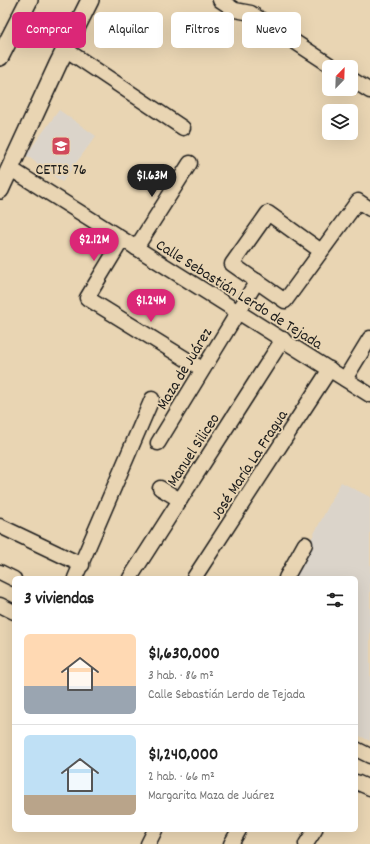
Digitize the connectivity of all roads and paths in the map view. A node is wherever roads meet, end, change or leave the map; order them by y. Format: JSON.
{"nodes":[{"id":1,"x":90,"y":0,"type":"edge"},
{"id":2,"x":220,"y":0,"type":"edge"},
{"id":3,"x":27,"y":1,"type":"edge"},
{"id":4,"x":65,"y":49,"type":"junction"},
{"id":5,"x":1,"y":53,"type":"edge"},
{"id":6,"x":322,"y":60,"type":"edge"},
{"id":7,"x":358,"y":84,"type":"edge"},
{"id":8,"x":370,"y":92,"type":"edge"},
{"id":9,"x":183,"y":128,"type":"dead end"},
{"id":10,"x":190,"y":163,"type":"dead end"},
{"id":11,"x":11,"y":169,"type":"junction"},
{"id":12,"x":0,"y":190,"type":"edge"},
{"id":13,"x":370,"y":209,"type":"edge"},
{"id":14,"x":122,"y":240,"type":"junction"},
{"id":15,"x":136,"y":248,"type":"junction"},
{"id":16,"x":321,"y":251,"type":"junction"},
{"id":17,"x":257,"y":281,"type":"junction"},
{"id":18,"x":238,"y":312,"type":"junction"},
{"id":19,"x":370,"y":338,"type":"edge"},
{"id":20,"x":283,"y":339,"type":"junction"},
{"id":21,"x":330,"y":369,"type":"junction"},
{"id":22,"x":202,"y":370,"type":"junction"},
{"id":23,"x":345,"y":379,"type":"junction"},
{"id":24,"x":370,"y":395,"type":"edge"},
{"id":25,"x":152,"y":398,"type":"dead end"},
{"id":26,"x":158,"y":443,"type":"dead end"},
{"id":27,"x":160,"y":488,"type":"dead end"},
{"id":28,"x":180,"y":500,"type":"junction"},
{"id":29,"x":0,"y":526,"type":"edge"},
{"id":30,"x":305,"y":544,"type":"dead end"},
{"id":31,"x":82,"y":565,"type":"junction"},
{"id":32,"x":0,"y":572,"type":"edge"},
{"id":33,"x":76,"y":576,"type":"edge"},
{"id":34,"x":131,"y":576,"type":"edge"},
{"id":35,"x":195,"y":576,"type":"edge"},
{"id":36,"x":287,"y":576,"type":"edge"},
{"id":37,"x":12,"y":578,"type":"edge"},
{"id":38,"x":0,"y":605,"type":"edge"},
{"id":39,"x":12,"y":611,"type":"edge"},
{"id":40,"x":358,"y":750,"type":"edge"},
{"id":41,"x":370,"y":756,"type":"edge"},
{"id":42,"x":358,"y":783,"type":"edge"},
{"id":43,"x":370,"y":788,"type":"edge"},
{"id":44,"x":154,"y":832,"type":"edge"},
{"id":45,"x":238,"y":832,"type":"edge"},
{"id":46,"x":314,"y":832,"type":"edge"},
{"id":47,"x":148,"y":844,"type":"edge"},
{"id":48,"x":231,"y":844,"type":"edge"},
{"id":49,"x":306,"y":844,"type":"edge"}],
"edges":[{"from":1,"to":4,"type":"main road"},
{"from":2,"to":6,"type":"street"},
{"from":3,"to":5,"type":"main road"},
{"from":4,"to":9,"type":"street"},
{"from":4,"to":11,"type":"main road"},
{"from":7,"to":8,"type":"street"},
{"from":10,"to":15,"type":"street"},
{"from":11,"to":12,"type":"main road"},
{"from":11,"to":14,"type":"street","name":"Calle Sebastián Lerdo de Tejada"},
{"from":13,"to":16,"type":"street"},
{"from":14,"to":15,"type":"street","name":"Calle Sebastián Lerdo de Tejada"},
{"from":14,"to":22,"type":"street"},
{"from":15,"to":18,"type":"street","name":"Calle Sebastián Lerdo de Tejada"},
{"from":16,"to":17,"type":"street"},
{"from":16,"to":17,"type":"street"},
{"from":17,"to":18,"type":"street","name":"Maza de Juárez"},
{"from":18,"to":20,"type":"street","name":"Calle Sebastián Lerdo de Tejada"},
{"from":18,"to":22,"type":"street","name":"Maza de Juárez"},
{"from":19,"to":23,"type":"street"},
{"from":20,"to":21,"type":"street","name":"Calle Sebastián Lerdo de Tejada"},
{"from":20,"to":28,"type":"street","name":"Manuel Siliceo"},
{"from":21,"to":23,"type":"street","name":"Calle Sebastián Lerdo de Tejada"},
{"from":21,"to":35,"type":"street","name":"José María La Fragua"},
{"from":22,"to":26,"type":"street","name":"Maza de Juárez"},
{"from":23,"to":24,"type":"street","name":"Calle Sebastián Lerdo de Tejada"},
{"from":25,"to":31,"type":"street"},
{"from":27,"to":28,"type":"street"},
{"from":28,"to":34,"type":"street","name":"Manuel Siliceo"},
{"from":29,"to":31,"type":"street"},
{"from":30,"to":36,"type":"street"},
{"from":31,"to":33,"type":"street"},
{"from":32,"to":37,"type":"street"},
{"from":38,"to":39,"type":"street"},
{"from":40,"to":41,"type":"street"},
{"from":42,"to":43,"type":"street"},
{"from":44,"to":47,"type":"street"},
{"from":45,"to":48,"type":"street"},
{"from":46,"to":49,"type":"street"}]}
